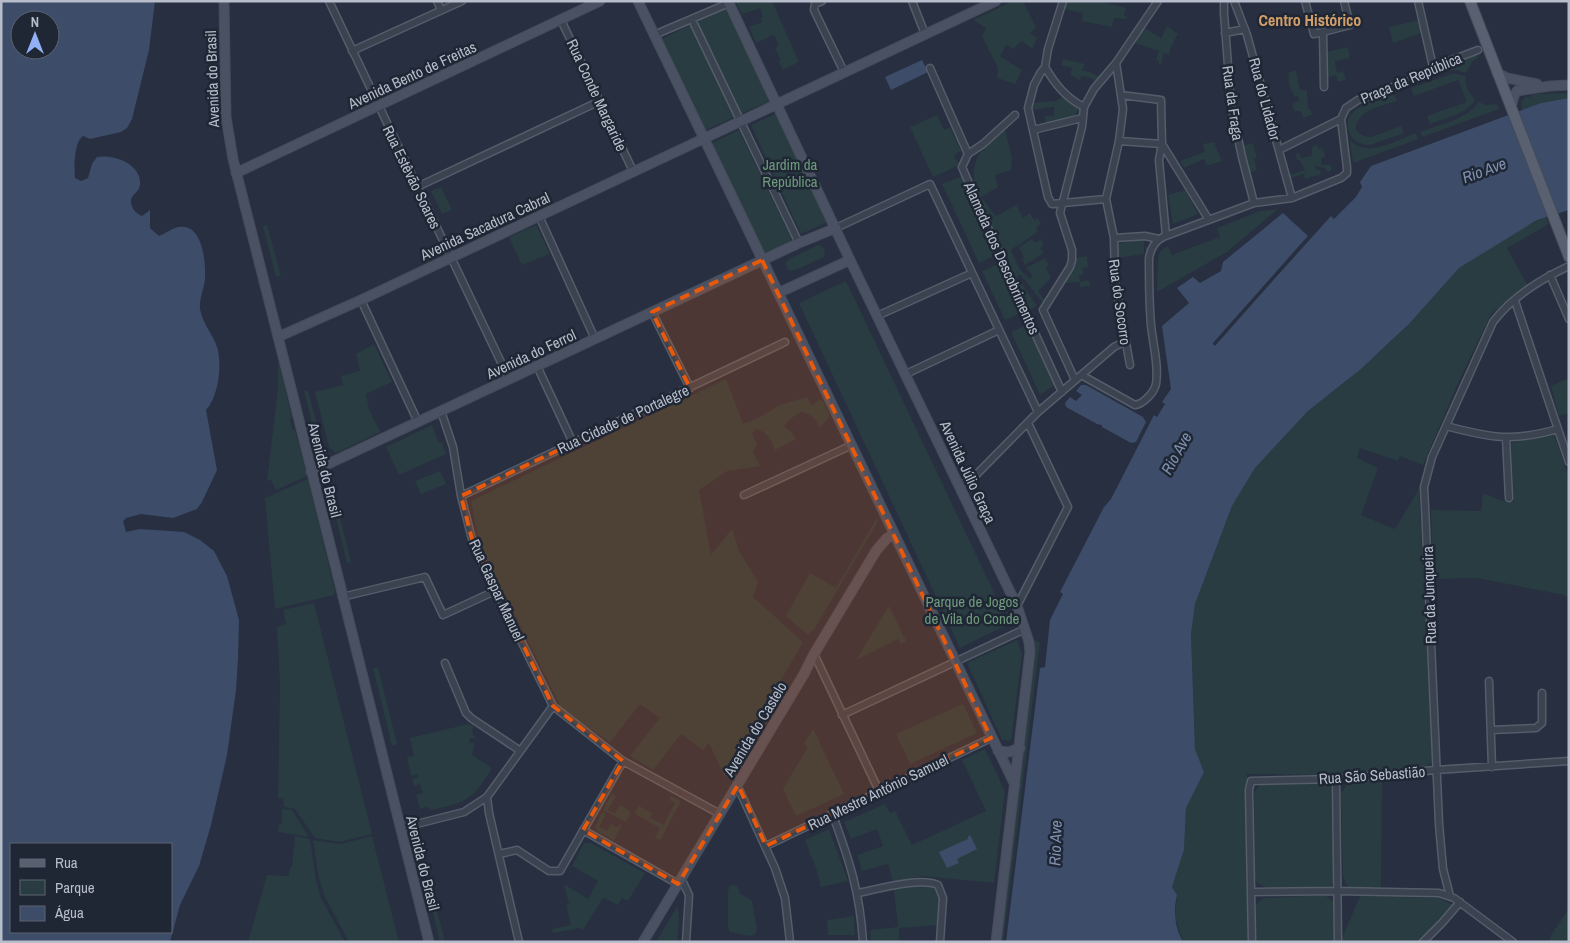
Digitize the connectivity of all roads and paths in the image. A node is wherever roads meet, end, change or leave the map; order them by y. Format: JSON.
{"nodes":[{"id":1,"x":224,"y":1,"type":"edge"},
{"id":2,"x":329,"y":1,"type":"edge"},
{"id":3,"x":437,"y":1,"type":"edge"},
{"id":4,"x":462,"y":1,"type":"edge"},
{"id":5,"x":600,"y":1,"type":"edge"},
{"id":6,"x":638,"y":1,"type":"edge"},
{"id":7,"x":822,"y":1,"type":"edge"},
{"id":8,"x":912,"y":1,"type":"edge"},
{"id":9,"x":996,"y":1,"type":"edge"},
{"id":10,"x":1063,"y":1,"type":"edge"},
{"id":11,"x":1158,"y":1,"type":"edge"},
{"id":12,"x":1224,"y":1,"type":"edge"},
{"id":13,"x":1234,"y":1,"type":"edge"},
{"id":14,"x":1305,"y":1,"type":"edge"},
{"id":15,"x":1344,"y":1,"type":"edge"},
{"id":16,"x":1418,"y":1,"type":"edge"},
{"id":17,"x":1470,"y":1,"type":"edge"},
{"id":18,"x":728,"y":2,"type":"edge"},
{"id":19,"x":441,"y":10,"type":"junction"},
{"id":20,"x":561,"y":20,"type":"junction"},
{"id":21,"x":694,"y":24,"type":"dead end"},
{"id":22,"x":1245,"y":30,"type":"junction"},
{"id":23,"x":1323,"y":32,"type":"junction"},
{"id":24,"x":1225,"y":33,"type":"junction"},
{"id":25,"x":926,"y":34,"type":"junction"},
{"id":26,"x":654,"y":35,"type":"junction"},
{"id":27,"x":1478,"y":50,"type":"dead end"},
{"id":28,"x":352,"y":51,"type":"junction"},
{"id":29,"x":1116,"y":64,"type":"junction"},
{"id":30,"x":1045,"y":67,"type":"junction"},
{"id":31,"x":1433,"y":67,"type":"junction"},
{"id":32,"x":930,"y":68,"type":"dead end"},
{"id":33,"x":844,"y":72,"type":"junction"},
{"id":34,"x":1497,"y":73,"type":"junction"},
{"id":35,"x":1517,"y":80,"type":"junction"},
{"id":36,"x":1569,"y":85,"type":"edge"},
{"id":37,"x":1550,"y":86,"type":"junction"},
{"id":38,"x":1324,"y":87,"type":"dead end"},
{"id":39,"x":1504,"y":89,"type":"junction"},
{"id":40,"x":1517,"y":91,"type":"junction"},
{"id":41,"x":1122,"y":95,"type":"junction"},
{"id":42,"x":600,"y":101,"type":"junction"},
{"id":43,"x":777,"y":104,"type":"junction"},
{"id":44,"x":378,"y":106,"type":"junction"},
{"id":45,"x":1084,"y":108,"type":"junction"},
{"id":46,"x":1511,"y":110,"type":"junction"},
{"id":47,"x":1015,"y":115,"type":"dead end"},
{"id":48,"x":1082,"y":118,"type":"junction"},
{"id":49,"x":1341,"y":119,"type":"junction"},
{"id":50,"x":740,"y":122,"type":"junction"},
{"id":51,"x":1033,"y":130,"type":"junction"},
{"id":52,"x":704,"y":139,"type":"junction"},
{"id":53,"x":1119,"y":141,"type":"junction"},
{"id":54,"x":1162,"y":144,"type":"junction"},
{"id":55,"x":1279,"y":150,"type":"junction"},
{"id":56,"x":968,"y":154,"type":"junction"},
{"id":57,"x":634,"y":171,"type":"junction"},
{"id":58,"x":236,"y":173,"type":"junction"},
{"id":59,"x":417,"y":187,"type":"junction"},
{"id":60,"x":1292,"y":198,"type":"junction"},
{"id":61,"x":1106,"y":199,"type":"junction"},
{"id":62,"x":1254,"y":203,"type":"junction"},
{"id":63,"x":1062,"y":204,"type":"junction"},
{"id":64,"x":540,"y":216,"type":"junction"},
{"id":65,"x":1209,"y":220,"type":"junction"},
{"id":66,"x":836,"y":228,"type":"junction"},
{"id":67,"x":1166,"y":236,"type":"junction"},
{"id":68,"x":1114,"y":238,"type":"junction"},
{"id":69,"x":1159,"y":239,"type":"junction"},
{"id":70,"x":799,"y":243,"type":"junction"},
{"id":71,"x":451,"y":257,"type":"junction"},
{"id":72,"x":762,"y":260,"type":"junction"},
{"id":73,"x":850,"y":260,"type":"junction"},
{"id":74,"x":1568,"y":263,"type":"edge"},
{"id":75,"x":972,"y":272,"type":"junction"},
{"id":76,"x":1550,"y":275,"type":"junction"},
{"id":77,"x":778,"y":293,"type":"junction"},
{"id":78,"x":360,"y":300,"type":"junction"},
{"id":79,"x":1515,"y":301,"type":"junction"},
{"id":80,"x":652,"y":312,"type":"junction"},
{"id":81,"x":877,"y":316,"type":"junction"},
{"id":82,"x":1569,"y":320,"type":"edge"},
{"id":83,"x":999,"y":330,"type":"junction"},
{"id":84,"x":278,"y":337,"type":"junction"},
{"id":85,"x":595,"y":339,"type":"junction"},
{"id":86,"x":1126,"y":341,"type":"junction"},
{"id":87,"x":785,"y":342,"type":"dead end"},
{"id":88,"x":1130,"y":364,"type":"dead end"},
{"id":89,"x":537,"y":366,"type":"junction"},
{"id":90,"x":906,"y":374,"type":"junction"},
{"id":91,"x":1083,"y":376,"type":"junction"},
{"id":92,"x":509,"y":379,"type":"junction"},
{"id":93,"x":1076,"y":380,"type":"junction"},
{"id":94,"x":690,"y":388,"type":"junction"},
{"id":95,"x":1062,"y":392,"type":"junction"},
{"id":96,"x":441,"y":411,"type":"junction"},
{"id":97,"x":1038,"y":412,"type":"junction"},
{"id":98,"x":418,"y":422,"type":"junction"},
{"id":99,"x":1028,"y":423,"type":"junction"},
{"id":100,"x":1446,"y":426,"type":"junction"},
{"id":101,"x":1558,"y":429,"type":"junction"},
{"id":102,"x":1506,"y":438,"type":"junction"},
{"id":103,"x":573,"y":443,"type":"junction"},
{"id":104,"x":852,"y":446,"type":"junction"},
{"id":105,"x":1569,"y":462,"type":"edge"},
{"id":106,"x":311,"y":472,"type":"junction"},
{"id":107,"x":959,"y":486,"type":"junction"},
{"id":108,"x":744,"y":495,"type":"dead end"},
{"id":109,"x":461,"y":496,"type":"junction"},
{"id":110,"x":1509,"y":498,"type":"dead end"},
{"id":111,"x":894,"y":534,"type":"junction"},
{"id":112,"x":497,"y":590,"type":"junction"},
{"id":113,"x":342,"y":596,"type":"junction"},
{"id":114,"x":1017,"y":606,"type":"junction"},
{"id":115,"x":1025,"y":629,"type":"junction"},
{"id":116,"x":814,"y":654,"type":"junction"},
{"id":117,"x":956,"y":662,"type":"junction"},
{"id":118,"x":445,"y":663,"type":"dead end"},
{"id":119,"x":1489,"y":681,"type":"dead end"},
{"id":120,"x":1542,"y":693,"type":"dead end"},
{"id":121,"x":553,"y":706,"type":"junction"},
{"id":122,"x":842,"y":715,"type":"junction"},
{"id":123,"x":1491,"y":730,"type":"junction"},
{"id":124,"x":991,"y":738,"type":"junction"},
{"id":125,"x":1020,"y":748,"type":"junction"},
{"id":126,"x":519,"y":750,"type":"junction"},
{"id":127,"x":998,"y":751,"type":"junction"},
{"id":128,"x":623,"y":761,"type":"junction"},
{"id":129,"x":1569,"y":761,"type":"edge"},
{"id":130,"x":1492,"y":767,"type":"junction"},
{"id":131,"x":1436,"y":770,"type":"junction"},
{"id":132,"x":1336,"y":779,"type":"junction"},
{"id":133,"x":737,"y":785,"type":"junction"},
{"id":134,"x":1016,"y":786,"type":"junction"},
{"id":135,"x":879,"y":791,"type":"junction"},
{"id":136,"x":487,"y":797,"type":"junction"},
{"id":137,"x":476,"y":806,"type":"junction"},
{"id":138,"x":489,"y":813,"type":"junction"},
{"id":139,"x":720,"y":814,"type":"junction"},
{"id":140,"x":832,"y":814,"type":"junction"},
{"id":141,"x":401,"y":828,"type":"junction"},
{"id":142,"x":583,"y":830,"type":"junction"},
{"id":143,"x":766,"y":846,"type":"junction"},
{"id":144,"x":499,"y":854,"type":"junction"},
{"id":145,"x":679,"y":881,"type":"junction"},
{"id":146,"x":1338,"y":890,"type":"junction"},
{"id":147,"x":1251,"y":892,"type":"junction"},
{"id":148,"x":858,"y":893,"type":"junction"},
{"id":149,"x":1450,"y":896,"type":"junction"},
{"id":150,"x":1460,"y":902,"type":"junction"},
{"id":151,"x":429,"y":942,"type":"edge"},
{"id":152,"x":519,"y":942,"type":"edge"},
{"id":153,"x":643,"y":942,"type":"edge"},
{"id":154,"x":686,"y":942,"type":"edge"},
{"id":155,"x":790,"y":942,"type":"edge"},
{"id":156,"x":863,"y":942,"type":"edge"},
{"id":157,"x":940,"y":942,"type":"edge"},
{"id":158,"x":996,"y":942,"type":"edge"},
{"id":159,"x":1252,"y":942,"type":"edge"},
{"id":160,"x":1338,"y":942,"type":"edge"},
{"id":161,"x":1423,"y":942,"type":"edge"},
{"id":162,"x":1513,"y":942,"type":"edge"}],
"edges":[{"from":1,"to":58,"type":"street","name":"Avenida do Brasil"},
{"from":2,"to":28,"type":"street","name":"Rua Estêvão Soares"},
{"from":3,"to":19,"type":"street"},
{"from":4,"to":19,"type":"street"},
{"from":5,"to":20,"type":"street","name":"Avenida Bento de Freitas"},
{"from":6,"to":26,"type":"street"},
{"from":7,"to":33,"type":"street"},
{"from":8,"to":25,"type":"street"},
{"from":9,"to":25,"type":"street"},
{"from":10,"to":30,"type":"street"},
{"from":11,"to":29,"type":"street"},
{"from":12,"to":24,"type":"street","name":"Rua da Fraga"},
{"from":13,"to":22,"type":"street","name":"Rua do Lidador"},
{"from":14,"to":23,"type":"street"},
{"from":15,"to":23,"type":"street"},
{"from":16,"to":31,"type":"street"},
{"from":17,"to":34,"type":"main road"},
{"from":18,"to":26,"type":"street","name":"Avenida Júlio Graça"},
{"from":18,"to":43,"type":"street","name":"Avenida Júlio Graça"},
{"from":19,"to":28,"type":"street"},
{"from":20,"to":42,"type":"street","name":"Rua Conde Margaride"},
{"from":20,"to":44,"type":"street","name":"Avenida Bento de Freitas"},
{"from":21,"to":50,"type":"street"},
{"from":22,"to":24,"type":"street"},
{"from":22,"to":55,"type":"street","name":"Rua do Lidador"},
{"from":23,"to":38,"type":"street"},
{"from":24,"to":62,"type":"street","name":"Rua da Fraga"},
{"from":25,"to":33,"type":"street"},
{"from":26,"to":52,"type":"street"},
{"from":27,"to":31,"type":"street","name":"Praça da República"},
{"from":28,"to":44,"type":"street","name":"Rua Estêvão Soares"},
{"from":29,"to":41,"type":"street"},
{"from":29,"to":45,"type":"street"},
{"from":30,"to":45,"type":"street"},
{"from":30,"to":51,"type":"street"},
{"from":31,"to":49,"type":"street","name":"Praça da República"},
{"from":32,"to":56,"type":"street","name":"Alameda dos Descobrimentos"},
{"from":33,"to":43,"type":"street"},
{"from":34,"to":35,"type":"street"},
{"from":34,"to":39,"type":"main road"},
{"from":35,"to":37,"type":"street"},
{"from":35,"to":39,"type":"street"},
{"from":36,"to":37,"type":"street"},
{"from":37,"to":40,"type":"street"},
{"from":39,"to":40,"type":"street"},
{"from":39,"to":46,"type":"main road"},
{"from":40,"to":46,"type":"street"},
{"from":41,"to":53,"type":"street"},
{"from":41,"to":54,"type":"street"},
{"from":42,"to":57,"type":"street","name":"Rua Conde Margaride"},
{"from":42,"to":59,"type":"street"},
{"from":43,"to":50,"type":"street"},
{"from":43,"to":66,"type":"street","name":"Avenida Júlio Graça"},
{"from":44,"to":58,"type":"street","name":"Avenida Bento de Freitas"},
{"from":44,"to":59,"type":"street","name":"Rua Estêvão Soares"},
{"from":45,"to":48,"type":"street"},
{"from":46,"to":74,"type":"main road"},
{"from":47,"to":56,"type":"street"},
{"from":48,"to":51,"type":"street"},
{"from":48,"to":63,"type":"street"},
{"from":49,"to":55,"type":"street","name":"Praça da República"},
{"from":49,"to":60,"type":"street"},
{"from":50,"to":52,"type":"street"},
{"from":50,"to":70,"type":"street"},
{"from":51,"to":63,"type":"street"},
{"from":52,"to":57,"type":"street","name":"Avenida Sacadura Cabral"},
{"from":52,"to":72,"type":"street"},
{"from":53,"to":54,"type":"street"},
{"from":53,"to":61,"type":"street"},
{"from":54,"to":65,"type":"street"},
{"from":54,"to":67,"type":"street"},
{"from":55,"to":60,"type":"street","name":"Rua do Lidador"},
{"from":56,"to":95,"type":"street","name":"Alameda dos Descobrimentos"},
{"from":57,"to":64,"type":"street","name":"Avenida Sacadura Cabral"},
{"from":58,"to":84,"type":"street","name":"Avenida do Brasil"},
{"from":59,"to":71,"type":"street","name":"Rua Estêvão Soares"},
{"from":60,"to":62,"type":"street"},
{"from":61,"to":63,"type":"street"},
{"from":61,"to":68,"type":"street","name":"Rua do Socorro"},
{"from":62,"to":65,"type":"street"},
{"from":63,"to":93,"type":"street"},
{"from":64,"to":71,"type":"street","name":"Avenida Sacadura Cabral"},
{"from":64,"to":85,"type":"street"},
{"from":65,"to":67,"type":"street"},
{"from":66,"to":70,"type":"street"},
{"from":66,"to":73,"type":"street","name":"Avenida Júlio Graça"},
{"from":66,"to":75,"type":"street","name":"Alameda dos Descobrimentos"},
{"from":67,"to":69,"type":"street"},
{"from":68,"to":69,"type":"street"},
{"from":68,"to":86,"type":"street","name":"Rua do Socorro"},
{"from":69,"to":91,"type":"street"},
{"from":70,"to":72,"type":"street"},
{"from":71,"to":78,"type":"street","name":"Avenida Sacadura Cabral"},
{"from":71,"to":92,"type":"street","name":"Rua Estêvão Soares"},
{"from":72,"to":77,"type":"street"},
{"from":72,"to":80,"type":"street","name":"Avenida do Ferrol"},
{"from":73,"to":77,"type":"street"},
{"from":73,"to":81,"type":"street","name":"Avenida Júlio Graça"},
{"from":74,"to":76,"type":"street","name":"Rua da Junqueira"},
{"from":75,"to":81,"type":"street"},
{"from":75,"to":83,"type":"street","name":"Alameda dos Descobrimentos"},
{"from":76,"to":79,"type":"street","name":"Rua da Junqueira"},
{"from":76,"to":82,"type":"street"},
{"from":77,"to":104,"type":"street"},
{"from":78,"to":84,"type":"street","name":"Avenida Sacadura Cabral"},
{"from":78,"to":98,"type":"street"},
{"from":79,"to":100,"type":"street","name":"Rua da Junqueira"},
{"from":79,"to":101,"type":"street"},
{"from":80,"to":85,"type":"street","name":"Avenida do Ferrol"},
{"from":80,"to":94,"type":"street"},
{"from":81,"to":90,"type":"street","name":"Avenida Júlio Graça"},
{"from":83,"to":90,"type":"street"},
{"from":83,"to":97,"type":"street","name":"Alameda dos Descobrimentos"},
{"from":84,"to":106,"type":"street","name":"Avenida do Brasil"},
{"from":85,"to":89,"type":"street","name":"Avenida do Ferrol"},
{"from":86,"to":88,"type":"street","name":"Rua do Socorro"},
{"from":86,"to":91,"type":"street"},
{"from":87,"to":94,"type":"street","name":"Rua Cidade de Portalegre"},
{"from":89,"to":92,"type":"street","name":"Avenida do Ferrol"},
{"from":89,"to":103,"type":"street"},
{"from":90,"to":107,"type":"street","name":"Avenida Júlio Graça"},
{"from":91,"to":93,"type":"street"},
{"from":92,"to":96,"type":"street","name":"Avenida do Ferrol"},
{"from":93,"to":95,"type":"street"},
{"from":94,"to":103,"type":"street","name":"Rua Cidade de Portalegre"},
{"from":95,"to":97,"type":"street"},
{"from":96,"to":98,"type":"street","name":"Avenida do Ferrol"},
{"from":96,"to":109,"type":"street","name":"Rua Gaspar Manuel"},
{"from":97,"to":99,"type":"street"},
{"from":98,"to":106,"type":"street","name":"Avenida do Ferrol"},
{"from":99,"to":107,"type":"street"},
{"from":99,"to":114,"type":"street"},
{"from":100,"to":102,"type":"street"},
{"from":100,"to":131,"type":"street","name":"Rua da Junqueira"},
{"from":101,"to":102,"type":"street"},
{"from":101,"to":105,"type":"street"},
{"from":102,"to":110,"type":"street"},
{"from":103,"to":109,"type":"street","name":"Rua Cidade de Portalegre"},
{"from":104,"to":108,"type":"street"},
{"from":104,"to":111,"type":"street"},
{"from":106,"to":113,"type":"street","name":"Avenida do Brasil"},
{"from":107,"to":114,"type":"street","name":"Avenida Júlio Graça"},
{"from":109,"to":112,"type":"street","name":"Rua Gaspar Manuel"},
{"from":111,"to":116,"type":"street","name":"Avenida do Castelo"},
{"from":111,"to":117,"type":"street"},
{"from":112,"to":113,"type":"street"},
{"from":112,"to":121,"type":"street","name":"Rua Gaspar Manuel"},
{"from":113,"to":141,"type":"street","name":"Avenida do Brasil"},
{"from":114,"to":115,"type":"street","name":"Avenida Júlio Graça"},
{"from":115,"to":117,"type":"street"},
{"from":115,"to":125,"type":"street","name":"Avenida Júlio Graça"},
{"from":116,"to":122,"type":"street"},
{"from":116,"to":133,"type":"street","name":"Avenida do Castelo"},
{"from":117,"to":122,"type":"street"},
{"from":117,"to":124,"type":"street"},
{"from":118,"to":126,"type":"street"},
{"from":119,"to":123,"type":"street"},
{"from":120,"to":123,"type":"street"},
{"from":121,"to":126,"type":"street"},
{"from":121,"to":128,"type":"street"},
{"from":122,"to":135,"type":"street"},
{"from":123,"to":130,"type":"street"},
{"from":124,"to":127,"type":"street"},
{"from":124,"to":135,"type":"street","name":"Rua Mestre António Samuel"},
{"from":125,"to":127,"type":"street"},
{"from":125,"to":134,"type":"street","name":"Avenida Júlio Graça"},
{"from":126,"to":136,"type":"street"},
{"from":127,"to":134,"type":"street"},
{"from":128,"to":139,"type":"street"},
{"from":128,"to":142,"type":"street"},
{"from":129,"to":130,"type":"street","name":"Rua São Sebastião"},
{"from":130,"to":131,"type":"street","name":"Rua São Sebastião"},
{"from":131,"to":132,"type":"street","name":"Rua São Sebastião"},
{"from":131,"to":149,"type":"street","name":"Rua da Junqueira"},
{"from":132,"to":146,"type":"street"},
{"from":132,"to":147,"type":"street","name":"Rua São Sebastião"},
{"from":133,"to":139,"type":"street","name":"Avenida do Castelo"},
{"from":133,"to":143,"type":"street"},
{"from":134,"to":158,"type":"street","name":"Avenida Júlio Graça"},
{"from":135,"to":140,"type":"street","name":"Rua Mestre António Samuel"},
{"from":136,"to":137,"type":"street"},
{"from":136,"to":138,"type":"street"},
{"from":137,"to":138,"type":"street"},
{"from":137,"to":141,"type":"street"},
{"from":138,"to":144,"type":"street"},
{"from":139,"to":145,"type":"street","name":"Avenida do Castelo"},
{"from":140,"to":143,"type":"street","name":"Rua Mestre António Samuel"},
{"from":140,"to":148,"type":"street"},
{"from":141,"to":151,"type":"street","name":"Avenida do Brasil"},
{"from":142,"to":144,"type":"street"},
{"from":142,"to":145,"type":"street"},
{"from":143,"to":155,"type":"street"},
{"from":144,"to":152,"type":"street"},
{"from":145,"to":153,"type":"street","name":"Avenida do Castelo"},
{"from":145,"to":154,"type":"street"},
{"from":146,"to":147,"type":"street"},
{"from":146,"to":149,"type":"street"},
{"from":146,"to":160,"type":"street"},
{"from":147,"to":159,"type":"street"},
{"from":148,"to":156,"type":"street"},
{"from":148,"to":157,"type":"street"},
{"from":149,"to":150,"type":"street"},
{"from":150,"to":161,"type":"street"},
{"from":150,"to":162,"type":"street"}]}
